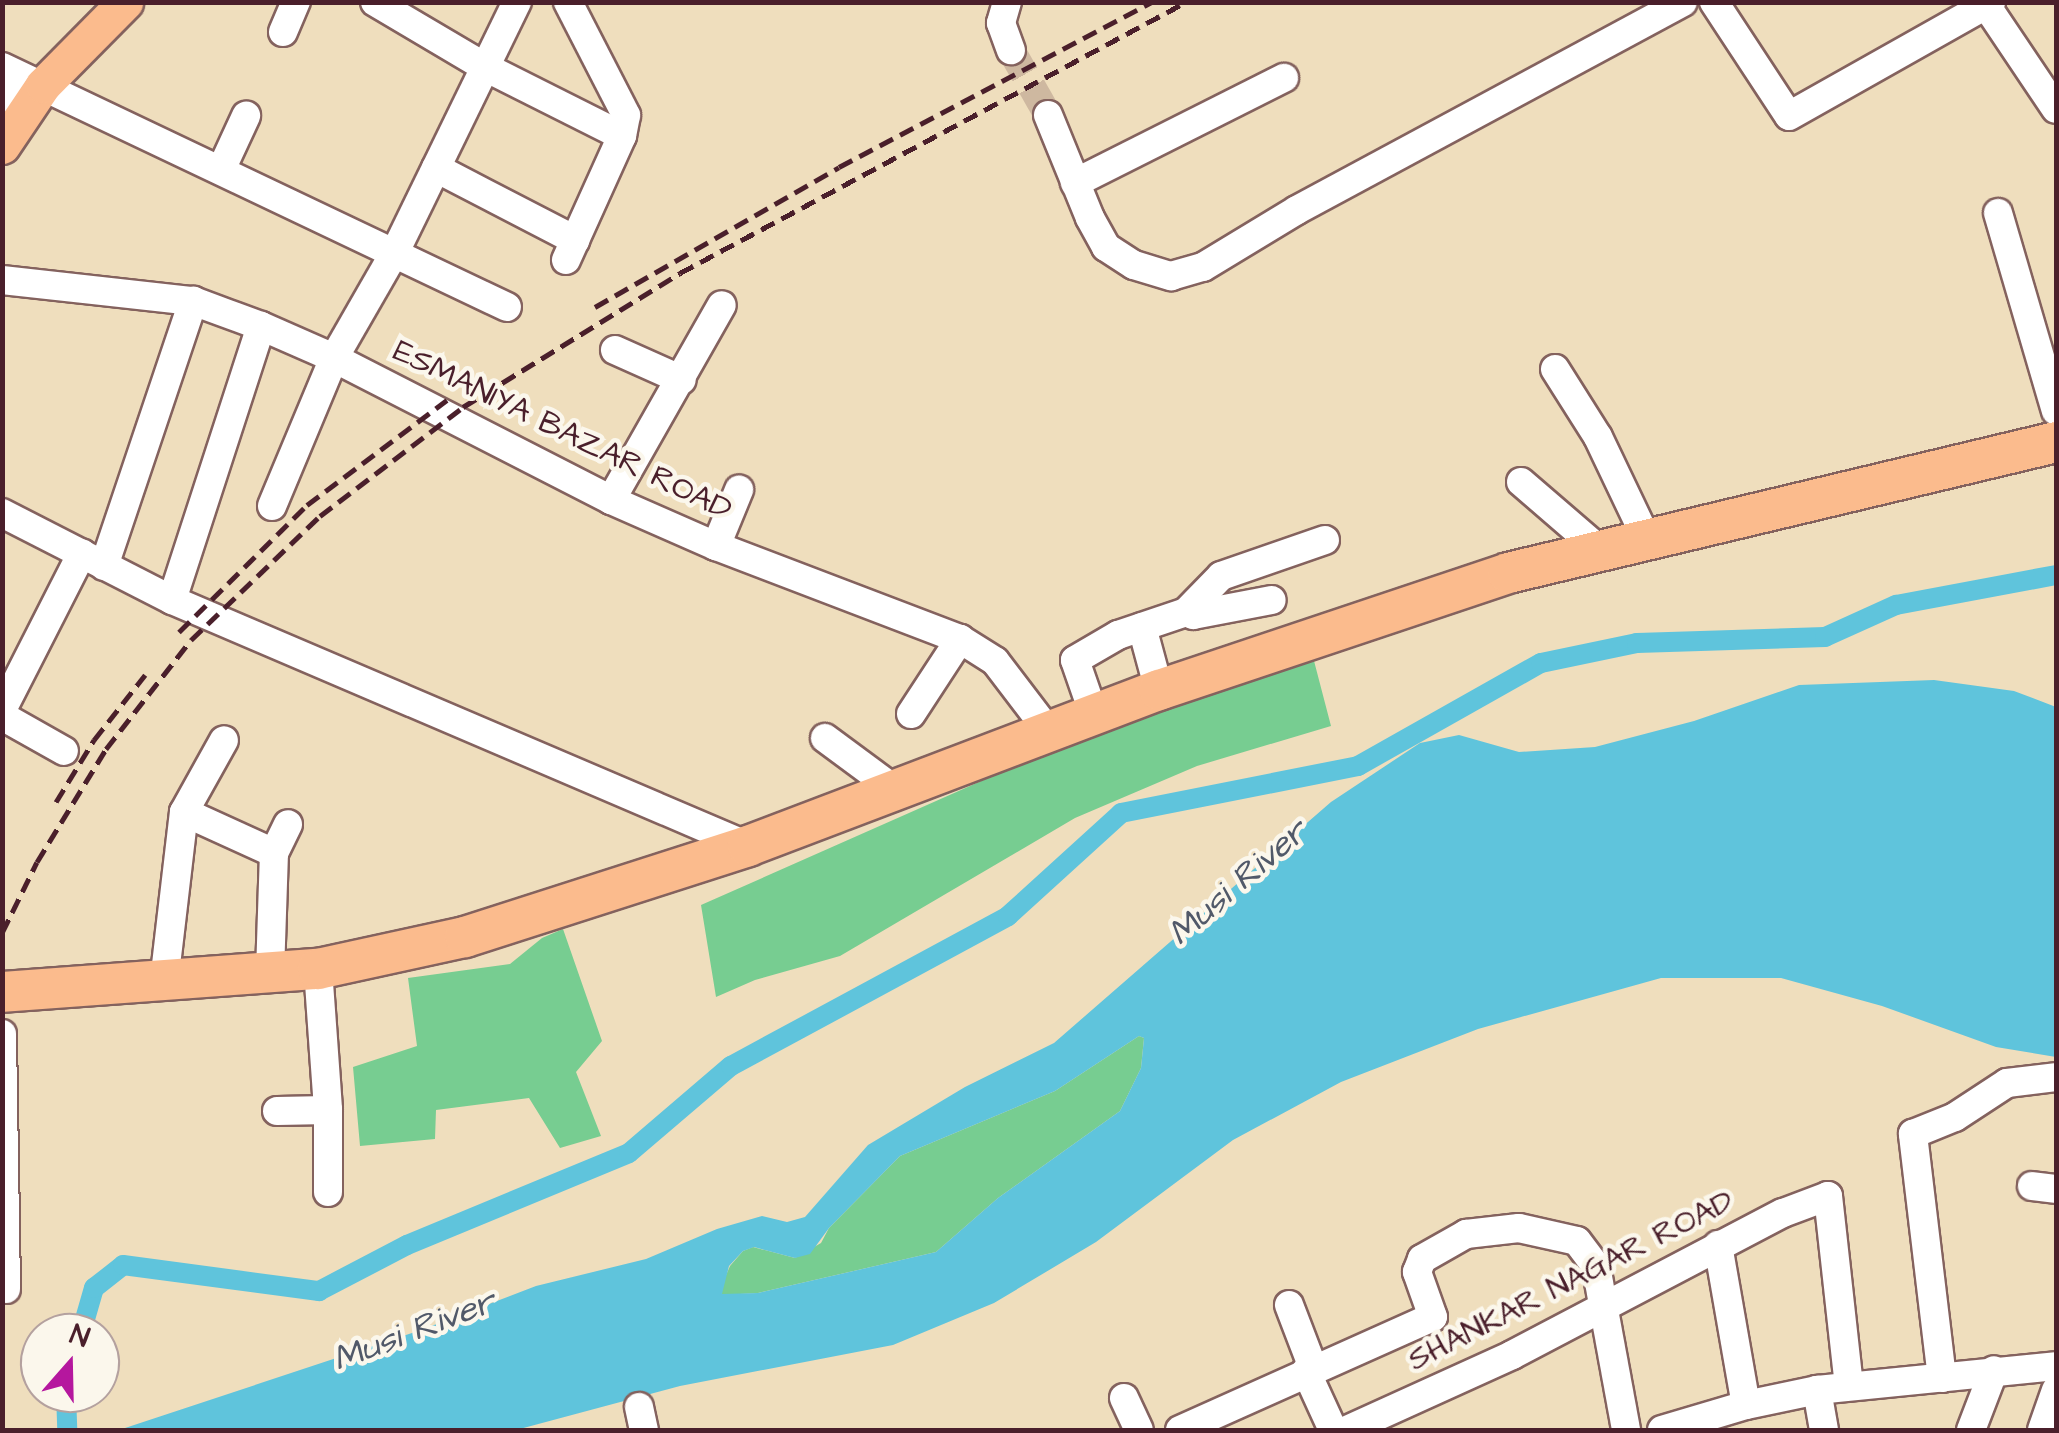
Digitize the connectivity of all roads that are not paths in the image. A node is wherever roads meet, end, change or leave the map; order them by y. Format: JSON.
{"nodes":[{"id":1,"x":124,"y":2,"type":"edge"},
{"id":2,"x":296,"y":2,"type":"edge"},
{"id":3,"x":374,"y":2,"type":"edge"},
{"id":4,"x":516,"y":2,"type":"edge"},
{"id":5,"x":568,"y":2,"type":"edge"},
{"id":6,"x":1008,"y":2,"type":"edge"},
{"id":7,"x":1683,"y":2,"type":"edge"},
{"id":8,"x":1714,"y":2,"type":"edge"},
{"id":9,"x":1988,"y":4,"type":"edge"},
{"id":10,"x":283,"y":32,"type":"dead end"},
{"id":11,"x":1011,"y":50,"type":"tunnel mouth"},
{"id":12,"x":2,"y":67,"type":"edge"},
{"id":13,"x":486,"y":67,"type":"junction"},
{"id":14,"x":1284,"y":78,"type":"dead end"},
{"id":15,"x":2052,"y":93,"type":"edge"},
{"id":16,"x":25,"y":96,"type":"edge"},
{"id":17,"x":1048,"y":115,"type":"tunnel mouth"},
{"id":18,"x":246,"y":116,"type":"dead end"},
{"id":19,"x":622,"y":136,"type":"junction"},
{"id":20,"x":2,"y":146,"type":"edge"},
{"id":21,"x":436,"y":168,"type":"junction"},
{"id":22,"x":221,"y":170,"type":"junction"},
{"id":23,"x":1075,"y":182,"type":"junction"},
{"id":24,"x":1998,"y":213,"type":"dead end"},
{"id":25,"x":395,"y":252,"type":"junction"},
{"id":26,"x":2,"y":280,"type":"edge"},
{"id":27,"x":193,"y":302,"type":"junction"},
{"id":28,"x":722,"y":305,"type":"dead end"},
{"id":29,"x":507,"y":307,"type":"dead end"},
{"id":30,"x":261,"y":326,"type":"junction"},
{"id":31,"x":615,"y":350,"type":"dead end"},
{"id":32,"x":334,"y":358,"type":"junction"},
{"id":33,"x":1555,"y":368,"type":"dead end"},
{"id":34,"x":682,"y":380,"type":"junction"},
{"id":35,"x":2056,"y":412,"type":"edge"},
{"id":36,"x":2056,"y":442,"type":"edge"},
{"id":37,"x":1521,"y":482,"type":"dead end"},
{"id":38,"x":739,"y":490,"type":"dead end"},
{"id":39,"x":611,"y":500,"type":"junction"},
{"id":40,"x":272,"y":506,"type":"dead end"},
{"id":41,"x":2,"y":513,"type":"edge"},
{"id":42,"x":1325,"y":540,"type":"dead end"},
{"id":43,"x":1648,"y":542,"type":"junction"},
{"id":44,"x":716,"y":546,"type":"junction"},
{"id":45,"x":1602,"y":552,"type":"junction"},
{"id":46,"x":93,"y":560,"type":"junction"},
{"id":47,"x":172,"y":600,"type":"junction"},
{"id":48,"x":1272,"y":600,"type":"dead end"},
{"id":49,"x":1186,"y":612,"type":"junction"},
{"id":50,"x":1142,"y":627,"type":"junction"},
{"id":51,"x":960,"y":639,"type":"junction"},
{"id":52,"x":1158,"y":690,"type":"junction"},
{"id":53,"x":2,"y":713,"type":"edge"},
{"id":54,"x":911,"y":714,"type":"dead end"},
{"id":55,"x":1094,"y":715,"type":"junction"},
{"id":56,"x":1049,"y":732,"type":"junction"},
{"id":57,"x":825,"y":738,"type":"dead end"},
{"id":58,"x":224,"y":740,"type":"dead end"},
{"id":59,"x":64,"y":751,"type":"dead end"},
{"id":60,"x":894,"y":789,"type":"junction"},
{"id":61,"x":184,"y":812,"type":"junction"},
{"id":62,"x":288,"y":824,"type":"dead end"},
{"id":63,"x":748,"y":846,"type":"junction"},
{"id":64,"x":274,"y":853,"type":"junction"},
{"id":65,"x":318,"y":969,"type":"junction"},
{"id":66,"x":270,"y":973,"type":"junction"},
{"id":67,"x":164,"y":982,"type":"junction"},
{"id":68,"x":2,"y":992,"type":"edge"},
{"id":69,"x":2,"y":1034,"type":"edge"},
{"id":70,"x":2056,"y":1078,"type":"edge"},
{"id":71,"x":328,"y":1110,"type":"junction"},
{"id":72,"x":277,"y":1111,"type":"dead end"},
{"id":73,"x":328,"y":1192,"type":"dead end"},
{"id":74,"x":1718,"y":1246,"type":"junction"},
{"id":75,"x":6,"y":1289,"type":"dead end"},
{"id":76,"x":1289,"y":1305,"type":"dead end"},
{"id":77,"x":1604,"y":1305,"type":"junction"},
{"id":78,"x":2056,"y":1366,"type":"edge"},
{"id":79,"x":1310,"y":1369,"type":"junction"},
{"id":80,"x":1994,"y":1370,"type":"junction"},
{"id":81,"x":1942,"y":1378,"type":"junction"},
{"id":82,"x":1849,"y":1385,"type":"junction"},
{"id":83,"x":1817,"y":1390,"type":"junction"},
{"id":84,"x":2056,"y":1390,"type":"edge"},
{"id":85,"x":1124,"y":1398,"type":"dead end"},
{"id":86,"x":1746,"y":1404,"type":"junction"},
{"id":87,"x":1694,"y":1427,"type":"edge"},
{"id":88,"x":1139,"y":1430,"type":"edge"},
{"id":89,"x":1180,"y":1430,"type":"edge"},
{"id":90,"x":1333,"y":1430,"type":"edge"},
{"id":91,"x":1347,"y":1430,"type":"edge"},
{"id":92,"x":1626,"y":1430,"type":"edge"},
{"id":93,"x":1662,"y":1430,"type":"edge"},
{"id":94,"x":1824,"y":1430,"type":"edge"},
{"id":95,"x":1971,"y":1430,"type":"edge"},
{"id":96,"x":2042,"y":1430,"type":"edge"}],
"edges":[{"from":1,"to":16,"type":"main road"},
{"from":2,"to":10,"type":"street"},
{"from":3,"to":13,"type":"street"},
{"from":4,"to":13,"type":"street"},
{"from":5,"to":19,"type":"street"},
{"from":6,"to":11,"type":"street"},
{"from":7,"to":23,"type":"street"},
{"from":8,"to":9,"type":"street"},
{"from":9,"to":15,"type":"street"},
{"from":12,"to":16,"type":"street"},
{"from":13,"to":19,"type":"street"},
{"from":13,"to":21,"type":"street"},
{"from":14,"to":23,"type":"street"},
{"from":16,"to":20,"type":"main road"},
{"from":16,"to":22,"type":"street"},
{"from":17,"to":23,"type":"street"},
{"from":18,"to":22,"type":"street"},
{"from":19,"to":21,"type":"street"},
{"from":21,"to":25,"type":"street"},
{"from":22,"to":25,"type":"street"},
{"from":24,"to":35,"type":"street"},
{"from":25,"to":29,"type":"street"},
{"from":25,"to":32,"type":"street"},
{"from":26,"to":27,"type":"street","name":"ESMANIYA BAZAR ROAD"},
{"from":27,"to":30,"type":"street","name":"ESMANIYA BAZAR ROAD"},
{"from":27,"to":46,"type":"street"},
{"from":28,"to":34,"type":"street"},
{"from":30,"to":32,"type":"street","name":"ESMANIYA BAZAR ROAD"},
{"from":30,"to":47,"type":"street"},
{"from":31,"to":34,"type":"street"},
{"from":32,"to":39,"type":"street","name":"ESMANIYA BAZAR ROAD"},
{"from":32,"to":40,"type":"street"},
{"from":33,"to":43,"type":"street"},
{"from":34,"to":39,"type":"street"},
{"from":36,"to":43,"type":"highway"},
{"from":37,"to":45,"type":"street"},
{"from":38,"to":44,"type":"street"},
{"from":39,"to":44,"type":"street","name":"ESMANIYA BAZAR ROAD"},
{"from":41,"to":46,"type":"street"},
{"from":42,"to":49,"type":"street"},
{"from":43,"to":45,"type":"highway"},
{"from":44,"to":51,"type":"street","name":"ESMANIYA BAZAR ROAD"},
{"from":45,"to":52,"type":"highway"},
{"from":46,"to":47,"type":"street"},
{"from":46,"to":53,"type":"street"},
{"from":47,"to":63,"type":"street"},
{"from":48,"to":49,"type":"street"},
{"from":49,"to":50,"type":"street"},
{"from":50,"to":52,"type":"street"},
{"from":50,"to":55,"type":"street"},
{"from":51,"to":54,"type":"street"},
{"from":51,"to":56,"type":"street","name":"ESMANIYA BAZAR ROAD"},
{"from":52,"to":55,"type":"highway"},
{"from":53,"to":59,"type":"street"},
{"from":55,"to":56,"type":"highway"},
{"from":56,"to":60,"type":"highway"},
{"from":57,"to":60,"type":"street"},
{"from":58,"to":61,"type":"street"},
{"from":60,"to":63,"type":"highway"},
{"from":61,"to":64,"type":"street"},
{"from":61,"to":67,"type":"street"},
{"from":62,"to":64,"type":"street"},
{"from":63,"to":65,"type":"highway"},
{"from":64,"to":66,"type":"street"},
{"from":65,"to":66,"type":"highway"},
{"from":65,"to":71,"type":"street"},
{"from":66,"to":67,"type":"highway"},
{"from":67,"to":68,"type":"highway"},
{"from":69,"to":75,"type":"street"},
{"from":70,"to":81,"type":"street"},
{"from":71,"to":72,"type":"street"},
{"from":71,"to":73,"type":"street"},
{"from":74,"to":77,"type":"street","name":"SHANKAR NAGAR ROAD"},
{"from":74,"to":82,"type":"street","name":"SHANKAR NAGAR ROAD"},
{"from":74,"to":86,"type":"street"},
{"from":76,"to":79,"type":"street"},
{"from":77,"to":79,"type":"street"},
{"from":77,"to":91,"type":"street","name":"SHANKAR NAGAR ROAD"},
{"from":77,"to":92,"type":"street"},
{"from":78,"to":80,"type":"street"},
{"from":79,"to":89,"type":"street"},
{"from":79,"to":90,"type":"street"},
{"from":80,"to":81,"type":"street"},
{"from":80,"to":95,"type":"street"},
{"from":81,"to":82,"type":"street"},
{"from":82,"to":83,"type":"street"},
{"from":83,"to":86,"type":"street"},
{"from":83,"to":94,"type":"street"},
{"from":84,"to":96,"type":"street"},
{"from":85,"to":88,"type":"street"},
{"from":86,"to":87,"type":"street"},
{"from":87,"to":93,"type":"street"}]}
